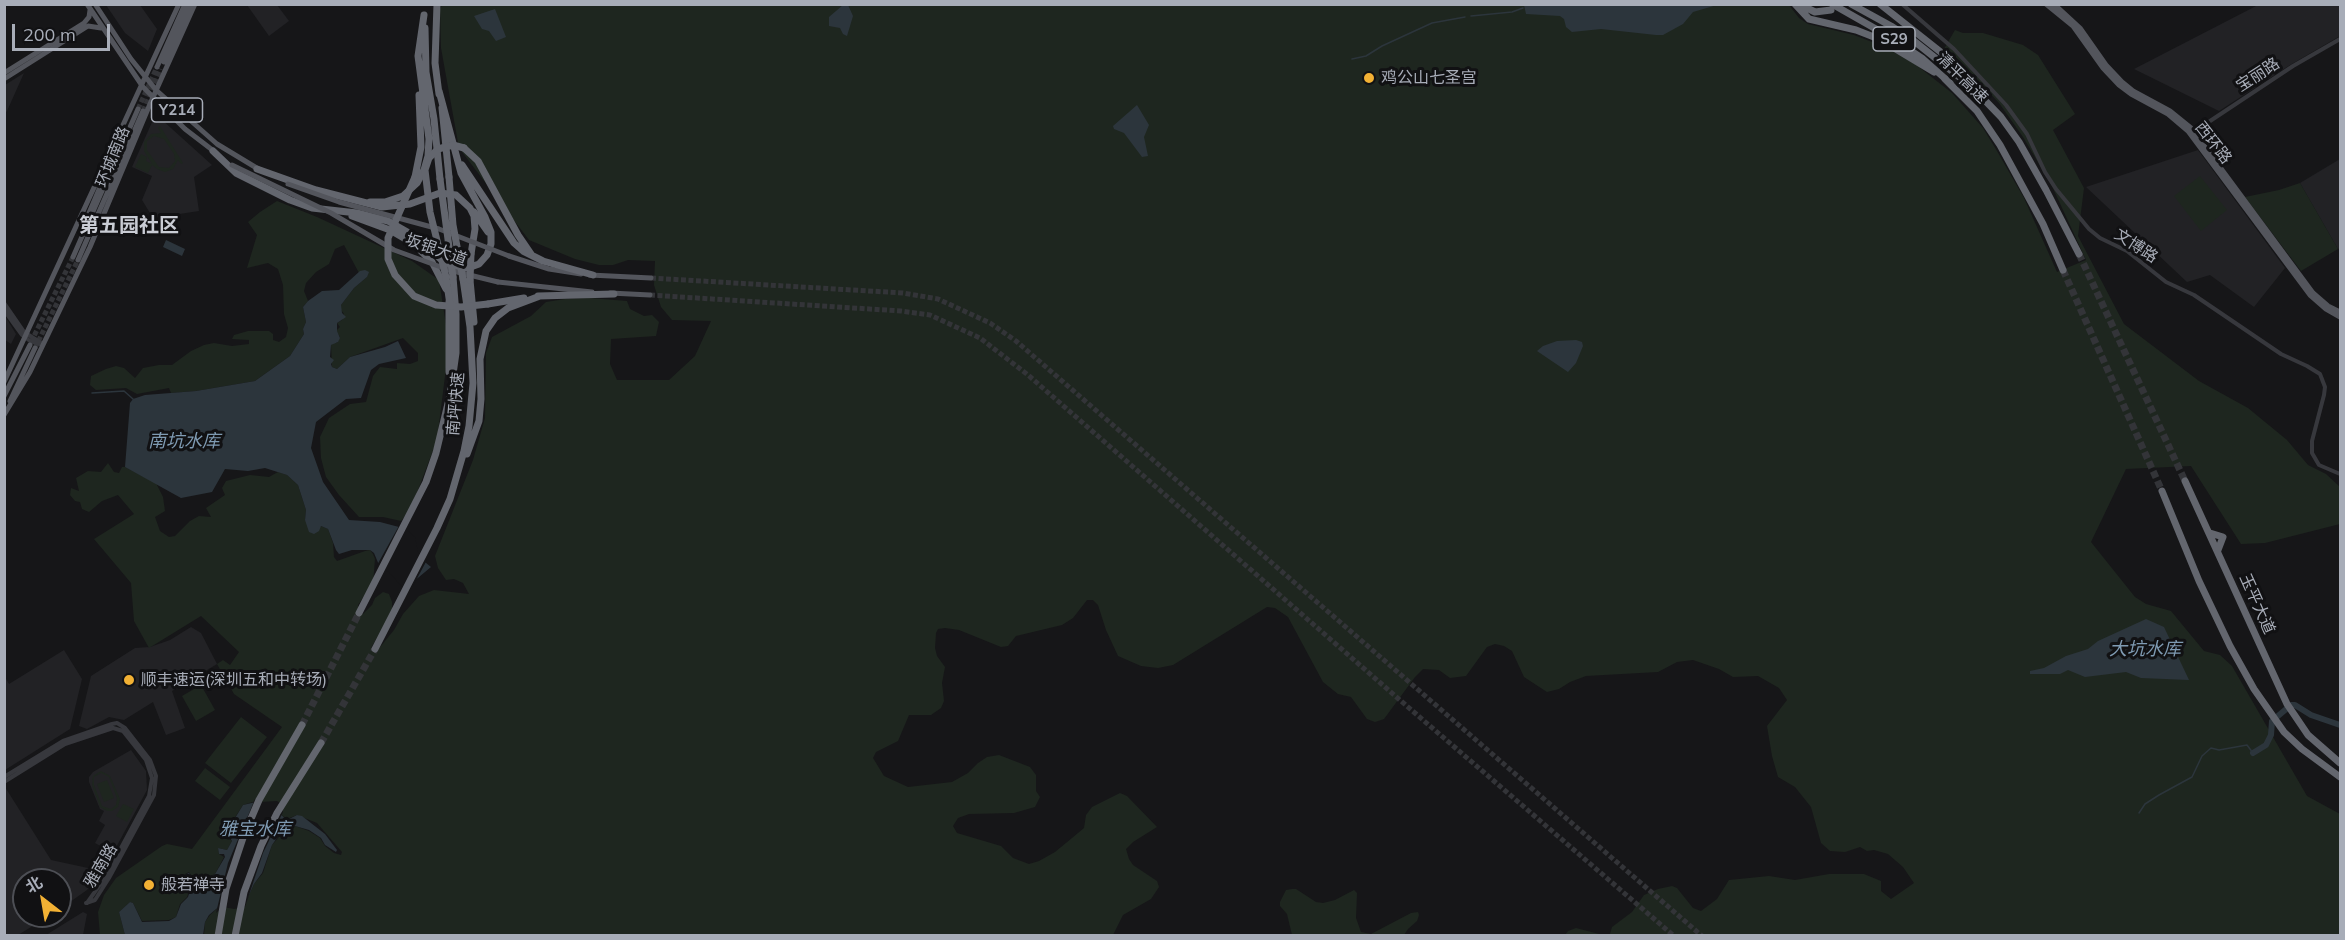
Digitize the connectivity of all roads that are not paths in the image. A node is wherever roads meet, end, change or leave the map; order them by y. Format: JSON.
{"nodes":[{"id":1,"x":179,"y":4,"type":"edge"},
{"id":2,"x":185,"y":4,"type":"edge"},
{"id":3,"x":190,"y":4,"type":"edge"},
{"id":4,"x":195,"y":4,"type":"edge"},
{"id":5,"x":426,"y":4,"type":"edge"},
{"id":6,"x":437,"y":4,"type":"edge"},
{"id":7,"x":1851,"y":4,"type":"edge"},
{"id":8,"x":1880,"y":4,"type":"edge"},
{"id":9,"x":1902,"y":4,"type":"edge"},
{"id":10,"x":2046,"y":4,"type":"edge"},
{"id":11,"x":1798,"y":5,"type":"edge"},
{"id":12,"x":90,"y":6,"type":"edge"},
{"id":13,"x":1831,"y":7,"type":"edge"},
{"id":14,"x":2058,"y":7,"type":"edge"},
{"id":15,"x":424,"y":15,"type":"junction"},
{"id":16,"x":104,"y":30,"type":"junction"},
{"id":17,"x":2340,"y":39,"type":"edge"},
{"id":18,"x":419,"y":68,"type":"junction"},
{"id":19,"x":4,"y":73,"type":"edge"},
{"id":20,"x":4,"y":79,"type":"edge"},
{"id":21,"x":146,"y":79,"type":"junction"},
{"id":22,"x":1950,"y":83,"type":"junction"},
{"id":23,"x":143,"y":87,"type":"junction"},
{"id":24,"x":156,"y":90,"type":"junction"},
{"id":25,"x":439,"y":91,"type":"junction"},
{"id":26,"x":153,"y":97,"type":"junction"},
{"id":27,"x":2001,"y":117,"type":"junction"},
{"id":28,"x":121,"y":132,"type":"junction"},
{"id":29,"x":2192,"y":133,"type":"junction"},
{"id":30,"x":213,"y":151,"type":"junction"},
{"id":31,"x":456,"y":152,"type":"junction"},
{"id":32,"x":126,"y":165,"type":"junction"},
{"id":33,"x":257,"y":169,"type":"junction"},
{"id":34,"x":361,"y":203,"type":"junction"},
{"id":35,"x":470,"y":208,"type":"junction"},
{"id":36,"x":338,"y":211,"type":"junction"},
{"id":37,"x":94,"y":224,"type":"junction"},
{"id":38,"x":82,"y":236,"type":"junction"},
{"id":39,"x":492,"y":240,"type":"junction"},
{"id":40,"x":2079,"y":254,"type":"tunnel mouth"},
{"id":41,"x":537,"y":259,"type":"junction"},
{"id":42,"x":2062,"y":270,"type":"tunnel mouth"},
{"id":43,"x":593,"y":275,"type":"junction"},
{"id":44,"x":651,"y":278,"type":"tunnel mouth"},
{"id":45,"x":466,"y":279,"type":"junction"},
{"id":46,"x":614,"y":294,"type":"junction"},
{"id":47,"x":650,"y":295,"type":"tunnel mouth"},
{"id":48,"x":540,"y":296,"type":"junction"},
{"id":49,"x":4,"y":303,"type":"edge"},
{"id":50,"x":450,"y":305,"type":"junction"},
{"id":51,"x":4,"y":310,"type":"edge"},
{"id":52,"x":2340,"y":315,"type":"edge"},
{"id":53,"x":26,"y":336,"type":"junction"},
{"id":54,"x":44,"y":345,"type":"junction"},
{"id":55,"x":4,"y":382,"type":"edge"},
{"id":56,"x":4,"y":396,"type":"edge"},
{"id":57,"x":4,"y":413,"type":"edge"},
{"id":58,"x":444,"y":424,"type":"junction"},
{"id":59,"x":2340,"y":474,"type":"edge"},
{"id":60,"x":458,"y":475,"type":"junction"},
{"id":61,"x":2186,"y":481,"type":"tunnel mouth"},
{"id":62,"x":2162,"y":491,"type":"tunnel mouth"},
{"id":63,"x":2210,"y":533,"type":"junction"},
{"id":64,"x":2218,"y":551,"type":"junction"},
{"id":65,"x":359,"y":613,"type":"tunnel mouth"},
{"id":66,"x":375,"y":649,"type":"tunnel mouth"},
{"id":67,"x":302,"y":725,"type":"tunnel mouth"},
{"id":68,"x":321,"y":742,"type":"tunnel mouth"},
{"id":69,"x":2340,"y":763,"type":"edge"},
{"id":70,"x":4,"y":777,"type":"edge"},
{"id":71,"x":2340,"y":777,"type":"edge"},
{"id":72,"x":4,"y":782,"type":"edge"},
{"id":73,"x":218,"y":933,"type":"edge"},
{"id":74,"x":235,"y":934,"type":"edge"}],
"edges":[{"from":1,"to":21,"type":"main road","name":"环城南路"},
{"from":2,"to":3,"type":"main road"},
{"from":4,"to":24,"type":"main road","name":"环城南路"},
{"from":5,"to":15,"type":"highway"},
{"from":6,"to":25,"type":"highway"},
{"from":7,"to":27,"type":"highway","name":"清平高速","number":"S29"},
{"from":8,"to":27,"type":"highway"},
{"from":9,"to":59,"type":"street","name":"文博路"},
{"from":10,"to":14,"type":"main road","name":"西环路"},
{"from":11,"to":13,"type":"highway"},
{"from":11,"to":22,"type":"highway"},
{"from":12,"to":16,"type":"main road","number":"Y214"},
{"from":12,"to":19,"type":"main road"},
{"from":12,"to":21,"type":"main road","number":"Y214"},
{"from":13,"to":22,"type":"highway","name":"清平高速","number":"S29","bridge":true},
{"from":14,"to":29,"type":"main road","name":"西环路"},
{"from":15,"to":18,"type":"highway"},
{"from":15,"to":58,"type":"highway","name":"南坪快速","bridge":true},
{"from":16,"to":20,"type":"main road"},
{"from":16,"to":23,"type":"main road","number":"Y214"},
{"from":17,"to":29,"type":"street","name":"宝丽路"},
{"from":18,"to":34,"type":"highway"},
{"from":18,"to":48,"type":"highway","bridge":true},
{"from":21,"to":23,"type":"main road","name":"环城南路"},
{"from":21,"to":24,"type":"main road","number":"Y214"},
{"from":22,"to":42,"type":"highway","name":"清平高速","number":"S29"},
{"from":23,"to":26,"type":"main road","number":"Y214"},
{"from":23,"to":28,"type":"main road","name":"环城南路"},
{"from":24,"to":26,"type":"main road","name":"环城南路"},
{"from":24,"to":33,"type":"main road","number":"Y214"},
{"from":25,"to":31,"type":"highway"},
{"from":25,"to":45,"type":"highway","bridge":true},
{"from":26,"to":30,"type":"main road","number":"Y214"},
{"from":26,"to":32,"type":"main road","name":"环城南路"},
{"from":27,"to":40,"type":"highway","name":"清平高速","number":"S29"},
{"from":28,"to":38,"type":"main road"},
{"from":28,"to":53,"type":"main road","name":"环城南路"},
{"from":29,"to":52,"type":"main road","name":"西环路"},
{"from":30,"to":36,"type":"highway"},
{"from":30,"to":46,"type":"main road","name":"坂银大道","number":"Y214","bridge":true},
{"from":31,"to":39,"type":"highway"},
{"from":31,"to":41,"type":"highway"},
{"from":32,"to":37,"type":"main road"},
{"from":32,"to":54,"type":"main road","name":"环城南路"},
{"from":33,"to":34,"type":"highway"},
{"from":33,"to":43,"type":"main road","name":"坂银大道","number":"Y214","bridge":true},
{"from":34,"to":35,"type":"highway"},
{"from":35,"to":39,"type":"highway"},
{"from":35,"to":45,"type":"highway","bridge":true},
{"from":36,"to":39,"type":"highway"},
{"from":36,"to":50,"type":"highway"},
{"from":37,"to":38,"type":"main road","name":"环城南路"},
{"from":37,"to":38,"type":"main road","name":"环城南路"},
{"from":41,"to":43,"type":"highway"},
{"from":41,"to":50,"type":"highway","bridge":true},
{"from":43,"to":44,"type":"main road","name":"坂银大道"},
{"from":45,"to":60,"type":"highway","name":"南坪快速"},
{"from":46,"to":47,"type":"main road","name":"坂银大道"},
{"from":46,"to":48,"type":"highway"},
{"from":48,"to":60,"type":"highway"},
{"from":49,"to":53,"type":"street"},
{"from":50,"to":58,"type":"highway"},
{"from":51,"to":53,"type":"street"},
{"from":53,"to":54,"type":"street"},
{"from":53,"to":55,"type":"main road","name":"环城南路"},
{"from":54,"to":57,"type":"main road","name":"环城南路"},
{"from":56,"to":57,"type":"main road","name":"环城南路"},
{"from":58,"to":65,"type":"highway","name":"南坪快速"},
{"from":60,"to":66,"type":"highway","name":"南坪快速"},
{"from":61,"to":63,"type":"highway"},
{"from":62,"to":71,"type":"highway"},
{"from":63,"to":64,"type":"highway","name":"玉平大道"},
{"from":63,"to":64,"type":"highway"},
{"from":64,"to":69,"type":"highway","name":"玉平大道"},
{"from":67,"to":73,"type":"highway"},
{"from":68,"to":74,"type":"highway"},
{"from":70,"to":72,"type":"street","name":"雅南路"}]}
